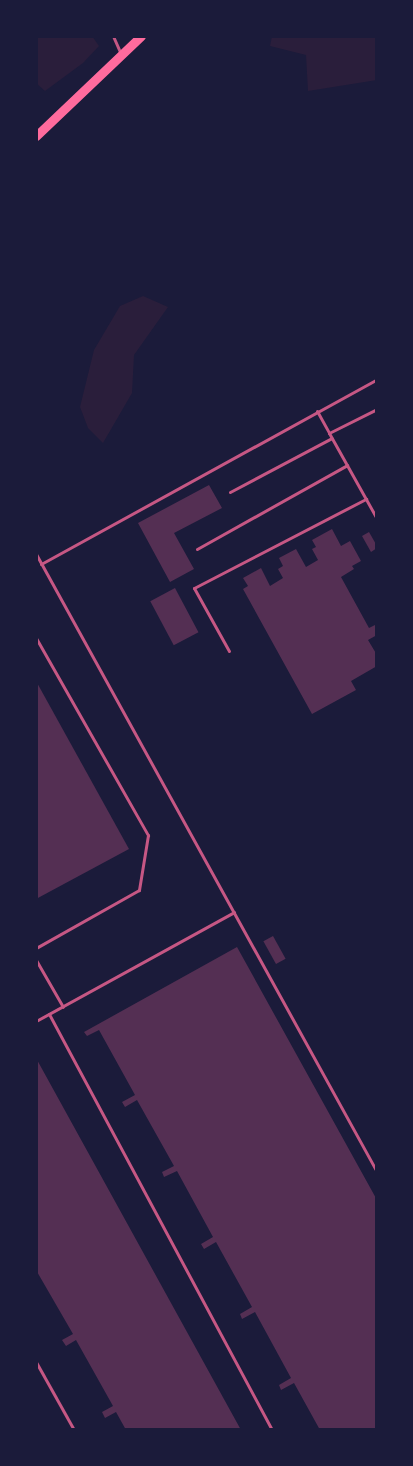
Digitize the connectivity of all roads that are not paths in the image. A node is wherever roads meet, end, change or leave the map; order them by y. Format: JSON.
{"nodes":[{"id":1,"x":113,"y":36,"type":"edge"},
{"id":2,"x":141,"y":36,"type":"edge"},
{"id":3,"x":121,"y":55,"type":"junction"},
{"id":4,"x":36,"y":136,"type":"edge"},
{"id":5,"x":377,"y":379,"type":"edge"},
{"id":6,"x":377,"y":409,"type":"edge"},
{"id":7,"x":317,"y":411,"type":"junction"},
{"id":8,"x":329,"y":433,"type":"junction"},
{"id":9,"x":332,"y":438,"type":"junction"},
{"id":10,"x":347,"y":465,"type":"junction"},
{"id":11,"x":230,"y":492,"type":"dead end"},
{"id":12,"x":366,"y":499,"type":"junction"},
{"id":13,"x":377,"y":519,"type":"edge"},
{"id":14,"x":197,"y":549,"type":"dead end"},
{"id":15,"x":36,"y":554,"type":"edge"},
{"id":16,"x":41,"y":564,"type":"junction"},
{"id":17,"x":36,"y":638,"type":"edge"},
{"id":18,"x":229,"y":651,"type":"dead end"},
{"id":19,"x":234,"y":912,"type":"junction"},
{"id":20,"x":36,"y":948,"type":"edge"},
{"id":21,"x":36,"y":960,"type":"edge"},
{"id":22,"x":62,"y":1006,"type":"junction"},
{"id":23,"x":49,"y":1014,"type":"junction"},
{"id":24,"x":36,"y":1021,"type":"edge"},
{"id":25,"x":377,"y":1172,"type":"edge"},
{"id":26,"x":36,"y":1362,"type":"edge"},
{"id":27,"x":74,"y":1430,"type":"edge"},
{"id":28,"x":272,"y":1430,"type":"edge"}],
"edges":[{"from":1,"to":3,"type":"lane"},
{"from":2,"to":3,"type":"main road"},
{"from":3,"to":4,"type":"main road"},
{"from":5,"to":7,"type":"lane"},
{"from":6,"to":8,"type":"lane"},
{"from":7,"to":8,"type":"lane"},
{"from":7,"to":16,"type":"lane"},
{"from":8,"to":9,"type":"lane"},
{"from":9,"to":10,"type":"lane"},
{"from":9,"to":11,"type":"lane"},
{"from":10,"to":12,"type":"lane"},
{"from":10,"to":14,"type":"lane"},
{"from":12,"to":13,"type":"lane"},
{"from":12,"to":18,"type":"lane"},
{"from":15,"to":16,"type":"lane"},
{"from":16,"to":19,"type":"lane"},
{"from":17,"to":20,"type":"lane"},
{"from":19,"to":22,"type":"lane"},
{"from":19,"to":25,"type":"lane"},
{"from":21,"to":22,"type":"lane"},
{"from":22,"to":23,"type":"lane"},
{"from":23,"to":24,"type":"lane"},
{"from":23,"to":28,"type":"lane"},
{"from":26,"to":27,"type":"lane"}]}
